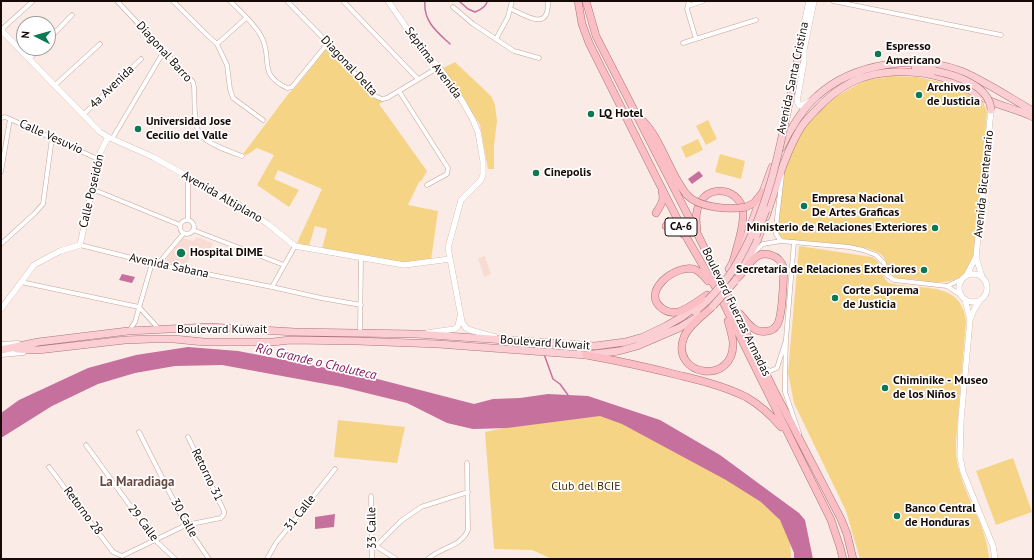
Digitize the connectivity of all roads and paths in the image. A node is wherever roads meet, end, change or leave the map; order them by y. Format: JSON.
{"nodes":[{"id":1,"x":33,"y":1,"type":"edge"},
{"id":2,"x":117,"y":1,"type":"edge"},
{"id":3,"x":173,"y":1,"type":"edge"},
{"id":4,"x":230,"y":1,"type":"edge"},
{"id":5,"x":287,"y":1,"type":"edge"},
{"id":6,"x":343,"y":1,"type":"edge"},
{"id":7,"x":388,"y":1,"type":"edge"},
{"id":8,"x":512,"y":1,"type":"edge"},
{"id":9,"x":548,"y":1,"type":"edge"},
{"id":10,"x":578,"y":1,"type":"edge"},
{"id":11,"x":586,"y":1,"type":"edge"},
{"id":12,"x":703,"y":1,"type":"edge"},
{"id":13,"x":809,"y":1,"type":"edge"},
{"id":14,"x":814,"y":1,"type":"edge"},
{"id":15,"x":833,"y":1,"type":"edge"},
{"id":16,"x":688,"y":3,"type":"edge"},
{"id":17,"x":453,"y":7,"type":"dead end"},
{"id":18,"x":511,"y":9,"type":"junction"},
{"id":19,"x":72,"y":15,"type":"dead end"},
{"id":20,"x":246,"y":18,"type":"junction"},
{"id":21,"x":756,"y":20,"type":"dead end"},
{"id":22,"x":1,"y":30,"type":"edge"},
{"id":23,"x":56,"y":32,"type":"edge"},
{"id":24,"x":1001,"y":35,"type":"dead end"},
{"id":25,"x":496,"y":39,"type":"junction"},
{"id":26,"x":696,"y":39,"type":"junction"},
{"id":27,"x":328,"y":43,"type":"junction"},
{"id":28,"x":683,"y":43,"type":"dead end"},
{"id":29,"x":100,"y":44,"type":"dead end"},
{"id":30,"x":217,"y":44,"type":"junction"},
{"id":31,"x":802,"y":49,"type":"junction"},
{"id":32,"x":164,"y":50,"type":"junction"},
{"id":33,"x":32,"y":56,"type":"edge"},
{"id":34,"x":540,"y":58,"type":"dead end"},
{"id":35,"x":29,"y":59,"type":"junction"},
{"id":36,"x":141,"y":59,"type":"dead end"},
{"id":37,"x":799,"y":62,"type":"junction"},
{"id":38,"x":905,"y":63,"type":"junction"},
{"id":39,"x":439,"y":68,"type":"junction"},
{"id":40,"x":933,"y":70,"type":"junction"},
{"id":41,"x":909,"y":72,"type":"junction"},
{"id":42,"x":418,"y":79,"type":"junction"},
{"id":43,"x":983,"y":83,"type":"junction"},
{"id":44,"x":55,"y":85,"type":"junction"},
{"id":45,"x":996,"y":90,"type":"junction"},
{"id":46,"x":399,"y":91,"type":"junction"},
{"id":47,"x":977,"y":94,"type":"junction"},
{"id":48,"x":816,"y":96,"type":"junction"},
{"id":49,"x":991,"y":101,"type":"junction"},
{"id":50,"x":991,"y":110,"type":"joint"},
{"id":51,"x":1033,"y":111,"type":"edge"},
{"id":52,"x":83,"y":115,"type":"junction"},
{"id":53,"x":636,"y":116,"type":"junction"},
{"id":54,"x":1033,"y":117,"type":"edge"},
{"id":55,"x":1,"y":118,"type":"edge"},
{"id":56,"x":10,"y":119,"type":"junction"},
{"id":57,"x":263,"y":120,"type":"dead end"},
{"id":58,"x":52,"y":138,"type":"junction"},
{"id":59,"x":110,"y":138,"type":"junction"},
{"id":60,"x":777,"y":154,"type":"junction"},
{"id":61,"x":242,"y":156,"type":"dead end"},
{"id":62,"x":100,"y":160,"type":"junction"},
{"id":63,"x":784,"y":163,"type":"junction"},
{"id":64,"x":1,"y":172,"type":"edge"},
{"id":65,"x":654,"y":173,"type":"junction"},
{"id":66,"x":188,"y":176,"type":"junction"},
{"id":67,"x":428,"y":185,"type":"dead end"},
{"id":68,"x":92,"y":189,"type":"junction"},
{"id":69,"x":763,"y":192,"type":"junction"},
{"id":70,"x":656,"y":213,"type":"dead end"},
{"id":71,"x":188,"y":220,"type":"junction"},
{"id":72,"x":180,"y":225,"type":"junction"},
{"id":73,"x":666,"y":226,"type":"dead end"},
{"id":74,"x":193,"y":230,"type":"junction"},
{"id":75,"x":183,"y":234,"type":"junction"},
{"id":76,"x":698,"y":235,"type":"junction"},
{"id":77,"x":688,"y":240,"type":"junction"},
{"id":78,"x":781,"y":241,"type":"junction"},
{"id":79,"x":794,"y":242,"type":"junction"},
{"id":80,"x":1,"y":244,"type":"edge"},
{"id":81,"x":80,"y":245,"type":"junction"},
{"id":82,"x":295,"y":246,"type":"junction"},
{"id":83,"x":750,"y":255,"type":"junction"},
{"id":84,"x":976,"y":257,"type":"junction"},
{"id":85,"x":361,"y":258,"type":"junction"},
{"id":86,"x":450,"y":259,"type":"junction"},
{"id":87,"x":733,"y":262,"type":"junction"},
{"id":88,"x":152,"y":263,"type":"junction"},
{"id":89,"x":158,"y":264,"type":"junction"},
{"id":90,"x":284,"y":264,"type":"junction"},
{"id":91,"x":982,"y":277,"type":"junction"},
{"id":92,"x":964,"y":278,"type":"junction"},
{"id":93,"x":736,"y":280,"type":"junction"},
{"id":94,"x":21,"y":282,"type":"junction"},
{"id":95,"x":947,"y":286,"type":"junction"},
{"id":96,"x":272,"y":287,"type":"junction"},
{"id":97,"x":716,"y":288,"type":"junction"},
{"id":98,"x":963,"y":298,"type":"junction"},
{"id":99,"x":980,"y":300,"type":"junction"},
{"id":100,"x":710,"y":301,"type":"junction"},
{"id":101,"x":732,"y":303,"type":"junction"},
{"id":102,"x":361,"y":305,"type":"junction"},
{"id":103,"x":139,"y":307,"type":"junction"},
{"id":104,"x":725,"y":307,"type":"junction"},
{"id":105,"x":1,"y":309,"type":"edge"},
{"id":106,"x":460,"y":317,"type":"junction"},
{"id":107,"x":970,"y":320,"type":"junction"},
{"id":108,"x":159,"y":329,"type":"junction"},
{"id":109,"x":185,"y":329,"type":"junction"},
{"id":110,"x":128,"y":331,"type":"junction"},
{"id":111,"x":295,"y":332,"type":"junction"},
{"id":112,"x":360,"y":333,"type":"junction"},
{"id":113,"x":416,"y":334,"type":"junction"},
{"id":114,"x":174,"y":339,"type":"junction"},
{"id":115,"x":786,"y":339,"type":"junction"},
{"id":116,"x":290,"y":340,"type":"junction"},
{"id":117,"x":504,"y":340,"type":"junction"},
{"id":118,"x":38,"y":342,"type":"junction"},
{"id":119,"x":2,"y":348,"type":"edge"},
{"id":120,"x":586,"y":355,"type":"junction"},
{"id":121,"x":764,"y":368,"type":"junction"},
{"id":122,"x":139,"y":432,"type":"dead end"},
{"id":123,"x":787,"y":432,"type":"junction"},
{"id":124,"x":188,"y":437,"type":"dead end"},
{"id":125,"x":86,"y":445,"type":"dead end"},
{"id":126,"x":804,"y":446,"type":"junction"},
{"id":127,"x":467,"y":463,"type":"dead end"},
{"id":128,"x":49,"y":467,"type":"dead end"},
{"id":129,"x":335,"y":469,"type":"dead end"},
{"id":130,"x":468,"y":492,"type":"junction"},
{"id":131,"x":371,"y":496,"type":"dead end"},
{"id":132,"x":186,"y":526,"type":"junction"},
{"id":133,"x":155,"y":540,"type":"junction"},
{"id":134,"x":374,"y":544,"type":"junction"},
{"id":135,"x":175,"y":559,"type":"edge"},
{"id":136,"x":209,"y":559,"type":"edge"},
{"id":137,"x":267,"y":559,"type":"edge"},
{"id":138,"x":372,"y":559,"type":"edge"},
{"id":139,"x":396,"y":559,"type":"edge"},
{"id":140,"x":428,"y":559,"type":"edge"},
{"id":141,"x":843,"y":559,"type":"edge"},
{"id":142,"x":853,"y":559,"type":"edge"},
{"id":143,"x":995,"y":559,"type":"edge"}],
"edges":[{"from":1,"to":22,"type":"street"},
{"from":2,"to":32,"type":"street","name":"Diagonal Barro"},
{"from":3,"to":30,"type":"street"},
{"from":4,"to":20,"type":"street"},
{"from":5,"to":27,"type":"street","name":"Diagonal Delta"},
{"from":6,"to":42,"type":"street"},
{"from":7,"to":39,"type":"street","name":"Séptima Avenida"},
{"from":8,"to":18,"type":"street"},
{"from":9,"to":18,"type":"street"},
{"from":10,"to":65,"type":"highway","name":"Boulevard Fuerzas Armadas","number":"CA-6"},
{"from":11,"to":53,"type":"highway","name":"Boulevard Fuerzas Armadas","number":"CA-6"},
{"from":12,"to":16,"type":"street"},
{"from":13,"to":31,"type":"street","name":"Avenida Santa Cristina"},
{"from":14,"to":31,"type":"street","name":"Avenida Santa Cristina"},
{"from":15,"to":24,"type":"street"},
{"from":16,"to":26,"type":"street"},
{"from":17,"to":25,"type":"street"},
{"from":18,"to":25,"type":"street"},
{"from":19,"to":23,"type":"street"},
{"from":20,"to":27,"type":"street"},
{"from":20,"to":30,"type":"street"},
{"from":21,"to":26,"type":"street"},
{"from":22,"to":35,"type":"street","name":"Avenida Altiplano"},
{"from":25,"to":34,"type":"street"},
{"from":26,"to":28,"type":"street"},
{"from":27,"to":46,"type":"street","name":"Diagonal Delta"},
{"from":29,"to":44,"type":"street"},
{"from":30,"to":57,"type":"street"},
{"from":31,"to":37,"type":"main road"},
{"from":31,"to":48,"type":"street","name":"Avenida Santa Cristina"},
{"from":31,"to":60,"type":"street","name":"Avenida Santa Cristina"},
{"from":32,"to":59,"type":"street","name":"Calle Poseidón"},
{"from":32,"to":61,"type":"street","name":"Diagonal Barro"},
{"from":33,"to":35,"type":"street"},
{"from":35,"to":44,"type":"street","name":"Avenida Altiplano"},
{"from":36,"to":52,"type":"street","name":"4a Avenida"},
{"from":37,"to":83,"type":"main road","bridge":true},
{"from":37,"to":100,"type":"main road","bridge":true},
{"from":38,"to":40,"type":"main road"},
{"from":38,"to":43,"type":"main road","name":"Boulevard Kuwait"},
{"from":38,"to":48,"type":"main road","name":"Boulevard Kuwait"},
{"from":39,"to":42,"type":"street","name":"Diagonal Delta"},
{"from":39,"to":86,"type":"street","name":"Séptima Avenida"},
{"from":40,"to":41,"type":"main road"},
{"from":40,"to":50,"type":"main road","bridge":true},
{"from":41,"to":47,"type":"main road","name":"Boulevard Kuwait"},
{"from":41,"to":63,"type":"main road","name":"Boulevard Kuwait"},
{"from":42,"to":46,"type":"street","name":"Diagonal Delta"},
{"from":43,"to":45,"type":"main road","name":"Boulevard Kuwait"},
{"from":43,"to":47,"type":"main road"},
{"from":44,"to":52,"type":"street","name":"Avenida Altiplano"},
{"from":45,"to":49,"type":"main road"},
{"from":45,"to":51,"type":"main road","name":"Boulevard Kuwait"},
{"from":46,"to":67,"type":"street"},
{"from":47,"to":49,"type":"main road","name":"Boulevard Kuwait"},
{"from":48,"to":60,"type":"main road","name":"Boulevard Kuwait"},
{"from":49,"to":54,"type":"main road","name":"Boulevard Kuwait"},
{"from":50,"to":84,"type":"street","name":"Avenida Bicentenario"},
{"from":52,"to":59,"type":"street","name":"Avenida Altiplano"},
{"from":53,"to":69,"type":"highway","bridge":true},
{"from":53,"to":76,"type":"highway","name":"Boulevard Fuerzas Armadas","number":"CA-6"},
{"from":55,"to":56,"type":"street","name":"Calle Vesuvio"},
{"from":56,"to":58,"type":"street","name":"Calle Vesuvio"},
{"from":56,"to":64,"type":"street"},
{"from":58,"to":62,"type":"street","name":"Calle Vesuvio"},
{"from":58,"to":80,"type":"street"},
{"from":59,"to":62,"type":"street","name":"Calle Poseidón"},
{"from":59,"to":66,"type":"street","name":"Avenida Altiplano"},
{"from":60,"to":69,"type":"main road","name":"Boulevard Kuwait"},
{"from":62,"to":68,"type":"street","name":"Calle Poseidón"},
{"from":63,"to":78,"type":"street"},
{"from":63,"to":83,"type":"main road","name":"Boulevard Kuwait"},
{"from":65,"to":70,"type":"highway"},
{"from":65,"to":77,"type":"highway","name":"Boulevard Fuerzas Armadas","number":"CA-6"},
{"from":66,"to":71,"type":"street"},
{"from":66,"to":82,"type":"street","name":"Avenida Altiplano"},
{"from":68,"to":72,"type":"street"},
{"from":68,"to":81,"type":"street","name":"Calle Poseidón"},
{"from":69,"to":87,"type":"main road","name":"Boulevard Kuwait"},
{"from":71,"to":72,"type":"street"},
{"from":71,"to":74,"type":"street"},
{"from":72,"to":75,"type":"street"},
{"from":73,"to":77,"type":"highway"},
{"from":74,"to":75,"type":"street"},
{"from":74,"to":90,"type":"street"},
{"from":75,"to":89,"type":"street"},
{"from":76,"to":87,"type":"highway"},
{"from":76,"to":101,"type":"highway","name":"Boulevard Fuerzas Armadas","number":"CA-6"},
{"from":77,"to":97,"type":"highway","name":"Boulevard Fuerzas Armadas","number":"CA-6"},
{"from":78,"to":79,"type":"street"},
{"from":78,"to":83,"type":"street"},
{"from":79,"to":95,"type":"street"},
{"from":79,"to":115,"type":"street"},
{"from":81,"to":88,"type":"street","name":"Avenida Sabana"},
{"from":81,"to":94,"type":"street"},
{"from":82,"to":85,"type":"street","name":"Avenida Altiplano"},
{"from":82,"to":90,"type":"street"},
{"from":83,"to":93,"type":"main road","name":"Boulevard Kuwait"},
{"from":84,"to":91,"type":"street","name":"Avenida Bicentenario"},
{"from":84,"to":92,"type":"street","name":"Avenida Bicentenario"},
{"from":85,"to":86,"type":"street","name":"Avenida Altiplano"},
{"from":85,"to":102,"type":"street"},
{"from":86,"to":106,"type":"street"},
{"from":87,"to":100,"type":"main road","name":"Boulevard Kuwait"},
{"from":88,"to":89,"type":"street","name":"Avenida Sabana"},
{"from":88,"to":103,"type":"street"},
{"from":89,"to":96,"type":"street","name":"Avenida Sabana"},
{"from":90,"to":96,"type":"street"},
{"from":91,"to":92,"type":"street"},
{"from":91,"to":99,"type":"street"},
{"from":92,"to":95,"type":"street"},
{"from":92,"to":98,"type":"street"},
{"from":93,"to":100,"type":"main road","name":"Boulevard Kuwait","bridge":true},
{"from":93,"to":101,"type":"highway"},
{"from":94,"to":103,"type":"street"},
{"from":94,"to":105,"type":"street"},
{"from":95,"to":98,"type":"street"},
{"from":96,"to":102,"type":"street","name":"Avenida Sabana"},
{"from":97,"to":100,"type":"highway"},
{"from":97,"to":104,"type":"highway","name":"Boulevard Fuerzas Armadas","number":"CA-6"},
{"from":98,"to":99,"type":"street"},
{"from":98,"to":107,"type":"street"},
{"from":99,"to":107,"type":"street"},
{"from":100,"to":104,"type":"highway"},
{"from":100,"to":117,"type":"main road","name":"Boulevard Kuwait"},
{"from":100,"to":120,"type":"main road","name":"Boulevard Kuwait"},
{"from":101,"to":121,"type":"highway","name":"Boulevard Fuerzas Armadas","number":"CA-6"},
{"from":102,"to":112,"type":"street"},
{"from":103,"to":108,"type":"street"},
{"from":103,"to":110,"type":"street"},
{"from":104,"to":123,"type":"highway","name":"Boulevard Fuerzas Armadas","number":"CA-6"},
{"from":106,"to":113,"type":"street"},
{"from":106,"to":117,"type":"street"},
{"from":107,"to":143,"type":"street"},
{"from":108,"to":109,"type":"main road","name":"Boulevard Kuwait"},
{"from":108,"to":110,"type":"main road","name":"Boulevard Kuwait"},
{"from":109,"to":111,"type":"main road","name":"Boulevard Kuwait"},
{"from":109,"to":114,"type":"main road"},
{"from":110,"to":118,"type":"main road","name":"Boulevard Kuwait"},
{"from":111,"to":112,"type":"main road","name":"Boulevard Kuwait"},
{"from":111,"to":116,"type":"main road"},
{"from":112,"to":113,"type":"main road","name":"Boulevard Kuwait"},
{"from":113,"to":117,"type":"main road","name":"Boulevard Kuwait"},
{"from":114,"to":116,"type":"main road","name":"Boulevard Kuwait"},
{"from":114,"to":119,"type":"main road","name":"Boulevard Kuwait"},
{"from":115,"to":121,"type":"street"},
{"from":115,"to":126,"type":"street"},
{"from":116,"to":120,"type":"main road","name":"Boulevard Kuwait"},
{"from":118,"to":119,"type":"main road"},
{"from":118,"to":119,"type":"main road","name":"Boulevard Kuwait"},
{"from":120,"to":123,"type":"highway"},
{"from":121,"to":126,"type":"highway","name":"Boulevard Fuerzas Armadas","number":"CA-6"},
{"from":122,"to":132,"type":"street","name":"30 Calle"},
{"from":123,"to":141,"type":"highway","name":"Boulevard Fuerzas Armadas","number":"CA-6"},
{"from":124,"to":132,"type":"street","name":"Retorno 31"},
{"from":125,"to":133,"type":"street","name":"29 Calle"},
{"from":126,"to":142,"type":"highway","name":"Boulevard Fuerzas Armadas","number":"CA-6"},
{"from":127,"to":130,"type":"street"},
{"from":128,"to":133,"type":"street","name":"Retorno 28"},
{"from":129,"to":137,"type":"street","name":"31 Calle"},
{"from":130,"to":134,"type":"street"},
{"from":130,"to":140,"type":"street"},
{"from":131,"to":134,"type":"street","name":"33 Calle"},
{"from":132,"to":133,"type":"street"},
{"from":132,"to":136,"type":"street","name":"30 Calle"},
{"from":133,"to":135,"type":"street","name":"29 Calle"},
{"from":134,"to":138,"type":"street","name":"33 Calle"},
{"from":134,"to":139,"type":"street"}]}
